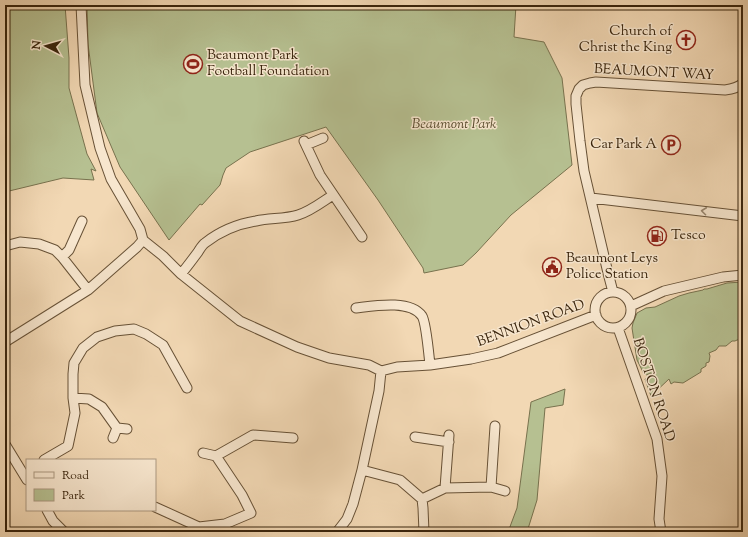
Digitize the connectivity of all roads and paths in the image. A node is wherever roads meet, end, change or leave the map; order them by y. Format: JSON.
{"nodes":[{"id":1,"x":81,"y":5,"type":"edge"},
{"id":2,"x":743,"y":83,"type":"edge"},
{"id":3,"x":323,"y":138,"type":"dead end"},
{"id":4,"x":333,"y":195,"type":"junction"},
{"id":5,"x":591,"y":198,"type":"junction"},
{"id":6,"x":743,"y":216,"type":"edge"},
{"id":7,"x":82,"y":222,"type":"dead end"},
{"id":8,"x":362,"y":238,"type":"dead end"},
{"id":9,"x":143,"y":240,"type":"junction"},
{"id":10,"x":5,"y":246,"type":"edge"},
{"id":11,"x":62,"y":257,"type":"junction"},
{"id":12,"x":181,"y":274,"type":"junction"},
{"id":13,"x":743,"y":275,"type":"edge"},
{"id":14,"x":88,"y":290,"type":"junction"},
{"id":15,"x":613,"y":292,"type":"junction"},
{"id":16,"x":631,"y":306,"type":"junction"},
{"id":17,"x":356,"y":308,"type":"dead end"},
{"id":18,"x":596,"y":315,"type":"junction"},
{"id":19,"x":618,"y":328,"type":"junction"},
{"id":20,"x":5,"y":342,"type":"edge"},
{"id":21,"x":430,"y":365,"type":"junction"},
{"id":22,"x":381,"y":371,"type":"junction"},
{"id":23,"x":187,"y":388,"type":"dead end"},
{"id":24,"x":73,"y":398,"type":"junction"},
{"id":25,"x":495,"y":426,"type":"dead end"},
{"id":26,"x":116,"y":428,"type":"junction"},
{"id":27,"x":127,"y":429,"type":"dead end"},
{"id":28,"x":415,"y":437,"type":"dead end"},
{"id":29,"x":113,"y":438,"type":"dead end"},
{"id":30,"x":294,"y":438,"type":"dead end"},
{"id":31,"x":5,"y":444,"type":"edge"},
{"id":32,"x":203,"y":453,"type":"dead end"},
{"id":33,"x":216,"y":456,"type":"junction"},
{"id":34,"x":46,"y":459,"type":"edge"},
{"id":35,"x":362,"y":470,"type":"junction"},
{"id":36,"x":25,"y":475,"type":"edge"},
{"id":37,"x":491,"y":487,"type":"junction"},
{"id":38,"x":444,"y":488,"type":"junction"},
{"id":39,"x":505,"y":491,"type":"dead end"},
{"id":40,"x":422,"y":500,"type":"junction"},
{"id":41,"x":156,"y":508,"type":"edge"},
{"id":42,"x":48,"y":511,"type":"edge"},
{"id":43,"x":199,"y":529,"type":"edge"},
{"id":44,"x":64,"y":532,"type":"edge"},
{"id":45,"x":338,"y":532,"type":"edge"},
{"id":46,"x":424,"y":532,"type":"edge"},
{"id":47,"x":661,"y":532,"type":"edge"}],
"edges":[{"from":1,"to":9,"type":"street"},
{"from":2,"to":5,"type":"street","name":"BEAUMONT WAY"},
{"from":3,"to":4,"type":"street"},
{"from":4,"to":8,"type":"street"},
{"from":4,"to":12,"type":"street"},
{"from":6,"to":5,"type":"street","one_way":true},
{"from":5,"to":15,"type":"street","name":"BEAUMONT WAY"},
{"from":7,"to":11,"type":"street"},
{"from":9,"to":12,"type":"street"},
{"from":9,"to":14,"type":"street"},
{"from":10,"to":11,"type":"street"},
{"from":11,"to":14,"type":"street"},
{"from":12,"to":22,"type":"street"},
{"from":13,"to":16,"type":"street"},
{"from":14,"to":20,"type":"street"},
{"from":15,"to":16,"type":"street"},
{"from":15,"to":18,"type":"street"},
{"from":16,"to":19,"type":"street"},
{"from":17,"to":21,"type":"street"},
{"from":18,"to":19,"type":"street"},
{"from":18,"to":21,"type":"street","name":"BENNION ROAD"},
{"from":19,"to":47,"type":"street","name":"BOSTON ROAD"},
{"from":21,"to":22,"type":"street","name":"BENNION ROAD"},
{"from":22,"to":35,"type":"street"},
{"from":23,"to":24,"type":"street"},
{"from":24,"to":26,"type":"street"},
{"from":24,"to":34,"type":"street"},
{"from":25,"to":37,"type":"street"},
{"from":26,"to":27,"type":"street"},
{"from":26,"to":29,"type":"street"},
{"from":28,"to":38,"type":"street"},
{"from":30,"to":33,"type":"street"},
{"from":31,"to":36,"type":"street"},
{"from":32,"to":33,"type":"street"},
{"from":33,"to":43,"type":"street"},
{"from":35,"to":40,"type":"street"},
{"from":35,"to":45,"type":"street"},
{"from":37,"to":38,"type":"street"},
{"from":37,"to":39,"type":"street"},
{"from":38,"to":40,"type":"street"},
{"from":40,"to":46,"type":"street"},
{"from":41,"to":43,"type":"street"},
{"from":42,"to":44,"type":"street"}]}
